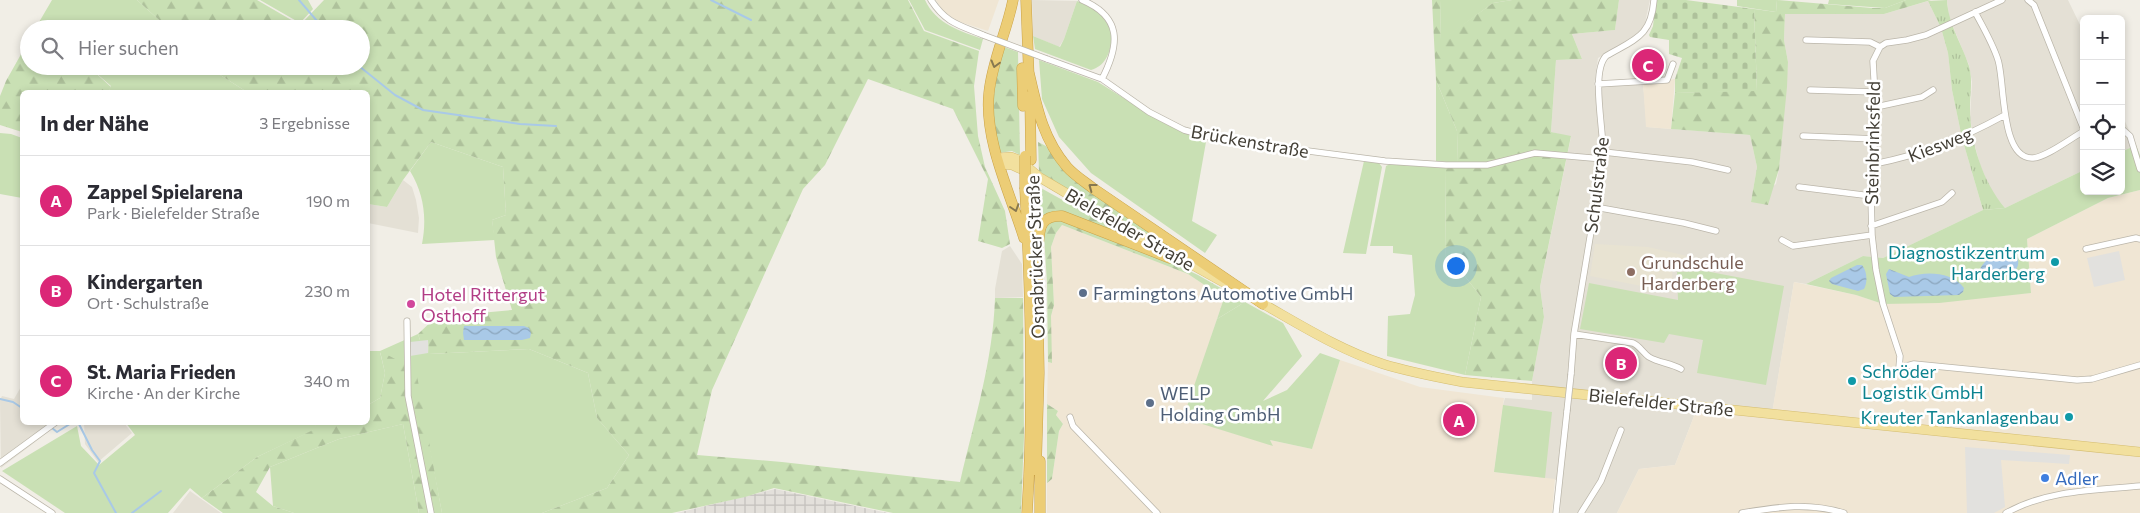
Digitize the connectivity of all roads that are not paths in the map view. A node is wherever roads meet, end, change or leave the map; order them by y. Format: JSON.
{"nodes":[{"id":1,"x":931,"y":0,"type":"edge"},
{"id":2,"x":1014,"y":0,"type":"edge"},
{"id":3,"x":1019,"y":0,"type":"edge"},
{"id":4,"x":1026,"y":0,"type":"edge"},
{"id":5,"x":1082,"y":0,"type":"edge"},
{"id":6,"x":1654,"y":0,"type":"edge"},
{"id":7,"x":2002,"y":0,"type":"edge"},
{"id":8,"x":2028,"y":0,"type":"edge"},
{"id":9,"x":1975,"y":12,"type":"junction"},
{"id":10,"x":1806,"y":40,"type":"dead end"},
{"id":11,"x":1880,"y":47,"type":"junction"},
{"id":12,"x":1673,"y":64,"type":"dead end"},
{"id":13,"x":1029,"y":73,"type":"junction"},
{"id":14,"x":1102,"y":79,"type":"junction"},
{"id":15,"x":1598,"y":84,"type":"junction"},
{"id":16,"x":1810,"y":90,"type":"dead end"},
{"id":17,"x":1933,"y":90,"type":"dead end"},
{"id":18,"x":1874,"y":92,"type":"junction"},
{"id":19,"x":1876,"y":107,"type":"junction"},
{"id":20,"x":2004,"y":116,"type":"junction"},
{"id":21,"x":2080,"y":121,"type":"edge"},
{"id":22,"x":2125,"y":132,"type":"edge"},
{"id":23,"x":2080,"y":133,"type":"edge"},
{"id":24,"x":1804,"y":136,"type":"dead end"},
{"id":25,"x":1875,"y":139,"type":"junction"},
{"id":26,"x":1604,"y":152,"type":"junction"},
{"id":27,"x":1028,"y":158,"type":"junction"},
{"id":28,"x":1603,"y":159,"type":"junction"},
{"id":29,"x":998,"y":161,"type":"junction"},
{"id":30,"x":1874,"y":164,"type":"junction"},
{"id":31,"x":2140,"y":169,"type":"edge"},
{"id":32,"x":1728,"y":170,"type":"dead end"},
{"id":33,"x":1799,"y":187,"type":"dead end"},
{"id":34,"x":1952,"y":193,"type":"dead end"},
{"id":35,"x":1871,"y":196,"type":"junction"},
{"id":36,"x":1595,"y":207,"type":"junction"},
{"id":37,"x":1871,"y":226,"type":"junction"},
{"id":38,"x":1716,"y":231,"type":"dead end"},
{"id":39,"x":1872,"y":234,"type":"junction"},
{"id":40,"x":2140,"y":239,"type":"edge"},
{"id":41,"x":1782,"y":240,"type":"dead end"},
{"id":42,"x":2086,"y":249,"type":"dead end"},
{"id":43,"x":1032,"y":256,"type":"junction"},
{"id":44,"x":1170,"y":258,"type":"junction"},
{"id":45,"x":1263,"y":304,"type":"junction"},
{"id":46,"x":407,"y":321,"type":"dead end"},
{"id":47,"x":1574,"y":334,"type":"junction"},
{"id":48,"x":2140,"y":365,"type":"edge"},
{"id":49,"x":1681,"y":369,"type":"dead end"},
{"id":50,"x":1039,"y":416,"type":"junction"},
{"id":51,"x":1070,"y":417,"type":"dead end"},
{"id":52,"x":52,"y":425,"type":"edge"},
{"id":53,"x":1622,"y":430,"type":"dead end"},
{"id":54,"x":2075,"y":444,"type":"junction"},
{"id":55,"x":2140,"y":448,"type":"edge"},
{"id":56,"x":2140,"y":452,"type":"edge"},
{"id":57,"x":0,"y":463,"type":"edge"},
{"id":58,"x":0,"y":479,"type":"edge"},
{"id":59,"x":2140,"y":486,"type":"edge"},
{"id":60,"x":52,"y":513,"type":"edge"},
{"id":61,"x":431,"y":513,"type":"edge"},
{"id":62,"x":1027,"y":513,"type":"edge"},
{"id":63,"x":1032,"y":513,"type":"edge"},
{"id":64,"x":1040,"y":513,"type":"edge"},
{"id":65,"x":1157,"y":513,"type":"edge"},
{"id":66,"x":1556,"y":513,"type":"edge"},
{"id":67,"x":1580,"y":513,"type":"edge"},
{"id":68,"x":1742,"y":513,"type":"edge"},
{"id":69,"x":1844,"y":513,"type":"edge"},
{"id":70,"x":2006,"y":513,"type":"edge"}],
"edges":[{"from":1,"to":14,"type":"street","name":"Brückenstraße","bridge":true},
{"from":2,"to":29,"type":"highway","one_way":true},
{"from":3,"to":27,"type":"highway","name":"Osnabrücker Straße"},
{"from":4,"to":13,"type":"highway","name":"Osnabrücker Straße"},
{"from":5,"to":14,"type":"street"},
{"from":6,"to":15,"type":"street","name":"Schulstraße"},
{"from":7,"to":9,"type":"street"},
{"from":8,"to":21,"type":"street"},
{"from":9,"to":11,"type":"street"},
{"from":9,"to":20,"type":"street"},
{"from":10,"to":11,"type":"street"},
{"from":11,"to":18,"type":"street","name":"Steinbrinksfeld"},
{"from":12,"to":15,"type":"street"},
{"from":13,"to":27,"type":"highway","name":"Osnabrücker Straße"},
{"from":45,"to":13,"type":"highway","one_way":true},
{"from":14,"to":28,"type":"street","name":"Brückenstraße"},
{"from":15,"to":26,"type":"street","name":"Schulstraße"},
{"from":16,"to":18,"type":"street"},
{"from":17,"to":19,"type":"street"},
{"from":18,"to":19,"type":"street","name":"Steinbrinksfeld"},
{"from":19,"to":25,"type":"street","name":"Steinbrinksfeld"},
{"from":20,"to":23,"type":"street"},
{"from":20,"to":30,"type":"street","name":"Kiesweg"},
{"from":22,"to":31,"type":"street"},
{"from":24,"to":25,"type":"street"},
{"from":25,"to":30,"type":"street","name":"Steinbrinksfeld"},
{"from":26,"to":28,"type":"street","name":"Schulstraße"},
{"from":26,"to":32,"type":"street"},
{"from":27,"to":43,"type":"highway","name":"Osnabrücker Straße"},
{"from":28,"to":36,"type":"street","name":"Schulstraße"},
{"from":29,"to":43,"type":"highway","one_way":true},
{"from":29,"to":44,"type":"main road","name":"Bielefelder Straße"},
{"from":29,"to":45,"type":"main road","name":"Bielefelder Straße"},
{"from":30,"to":35,"type":"street","name":"Steinbrinksfeld"},
{"from":33,"to":35,"type":"street"},
{"from":34,"to":37,"type":"street"},
{"from":35,"to":37,"type":"street","name":"Steinbrinksfeld"},
{"from":36,"to":38,"type":"street"},
{"from":36,"to":47,"type":"street","name":"Schulstraße"},
{"from":37,"to":39,"type":"street","name":"Steinbrinksfeld"},
{"from":39,"to":41,"type":"street"},
{"from":39,"to":48,"type":"street","name":"Steinbrinksfeld"},
{"from":40,"to":42,"type":"street"},
{"from":43,"to":44,"type":"highway"},
{"from":43,"to":50,"type":"highway","name":"Osnabrücker Straße"},
{"from":43,"to":62,"type":"highway","name":"Osnabrücker Straße"},
{"from":44,"to":45,"type":"main road","name":"Bielefelder Straße"},
{"from":45,"to":54,"type":"main road","name":"Bielefelder Straße"},
{"from":46,"to":61,"type":"street"},
{"from":47,"to":49,"type":"street"},
{"from":47,"to":66,"type":"street","name":"Schulstraße","bridge":true},
{"from":50,"to":63,"type":"highway","name":"Osnabrücker Straße"},
{"from":50,"to":64,"type":"highway"},
{"from":51,"to":65,"type":"street"},
{"from":52,"to":57,"type":"street"},
{"from":53,"to":67,"type":"street"},
{"from":54,"to":55,"type":"main road","name":"Bielefelder Straße"},
{"from":54,"to":56,"type":"main road","name":"Bielefelder Straße"},
{"from":58,"to":60,"type":"street"},
{"from":59,"to":70,"type":"street"},
{"from":68,"to":69,"type":"street"}]}
